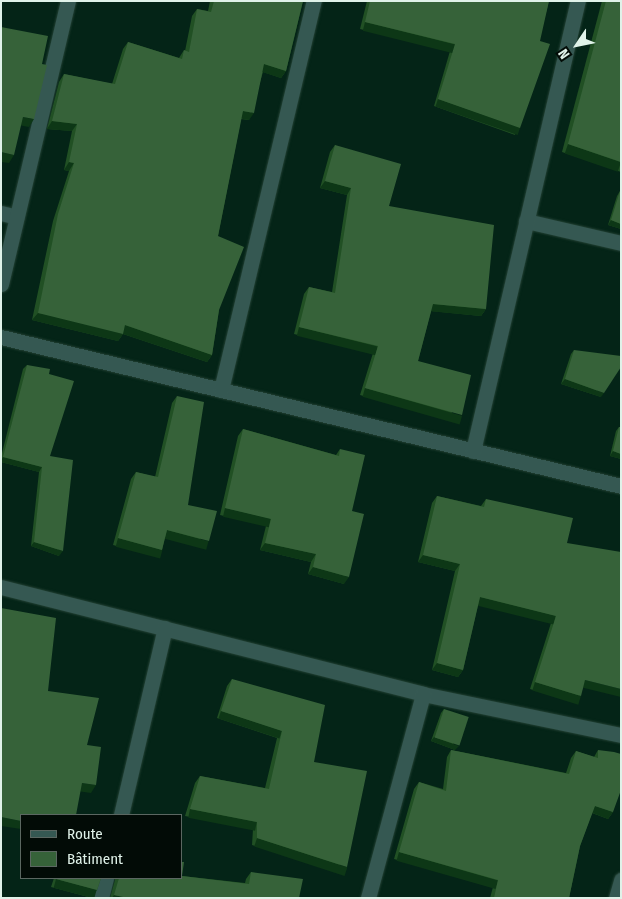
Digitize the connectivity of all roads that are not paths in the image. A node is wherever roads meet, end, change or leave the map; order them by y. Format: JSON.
{"nodes":[{"id":1,"x":68,"y":1,"type":"edge"},
{"id":2,"x":314,"y":1,"type":"edge"},
{"id":3,"x":578,"y":1,"type":"edge"},
{"id":4,"x":1,"y":213,"type":"edge"},
{"id":5,"x":17,"y":217,"type":"junction"},
{"id":6,"x":526,"y":221,"type":"junction"},
{"id":7,"x":621,"y":243,"type":"edge"},
{"id":8,"x":1,"y":284,"type":"edge"},
{"id":9,"x":1,"y":337,"type":"edge"},
{"id":10,"x":221,"y":390,"type":"junction"},
{"id":11,"x":473,"y":451,"type":"junction"},
{"id":12,"x":621,"y":486,"type":"edge"},
{"id":13,"x":1,"y":587,"type":"edge"},
{"id":14,"x":165,"y":628,"type":"junction"},
{"id":15,"x":423,"y":694,"type":"junction"},
{"id":16,"x":621,"y":735,"type":"edge"},
{"id":17,"x":121,"y":814,"type":"edge"},
{"id":18,"x":106,"y":879,"type":"edge"},
{"id":19,"x":621,"y":880,"type":"edge"},
{"id":20,"x":101,"y":898,"type":"edge"},
{"id":21,"x":368,"y":898,"type":"edge"},
{"id":22,"x":616,"y":898,"type":"edge"}],
"edges":[{"from":1,"to":5,"type":"street"},
{"from":2,"to":10,"type":"street"},
{"from":3,"to":6,"type":"street"},
{"from":4,"to":5,"type":"street"},
{"from":5,"to":8,"type":"street"},
{"from":6,"to":7,"type":"street"},
{"from":6,"to":11,"type":"street"},
{"from":9,"to":10,"type":"street"},
{"from":10,"to":11,"type":"street"},
{"from":11,"to":12,"type":"street"},
{"from":13,"to":14,"type":"street"},
{"from":14,"to":15,"type":"street"},
{"from":14,"to":17,"type":"street"},
{"from":15,"to":16,"type":"street"},
{"from":15,"to":21,"type":"street"},
{"from":18,"to":20,"type":"street"},
{"from":19,"to":22,"type":"street"}]}
